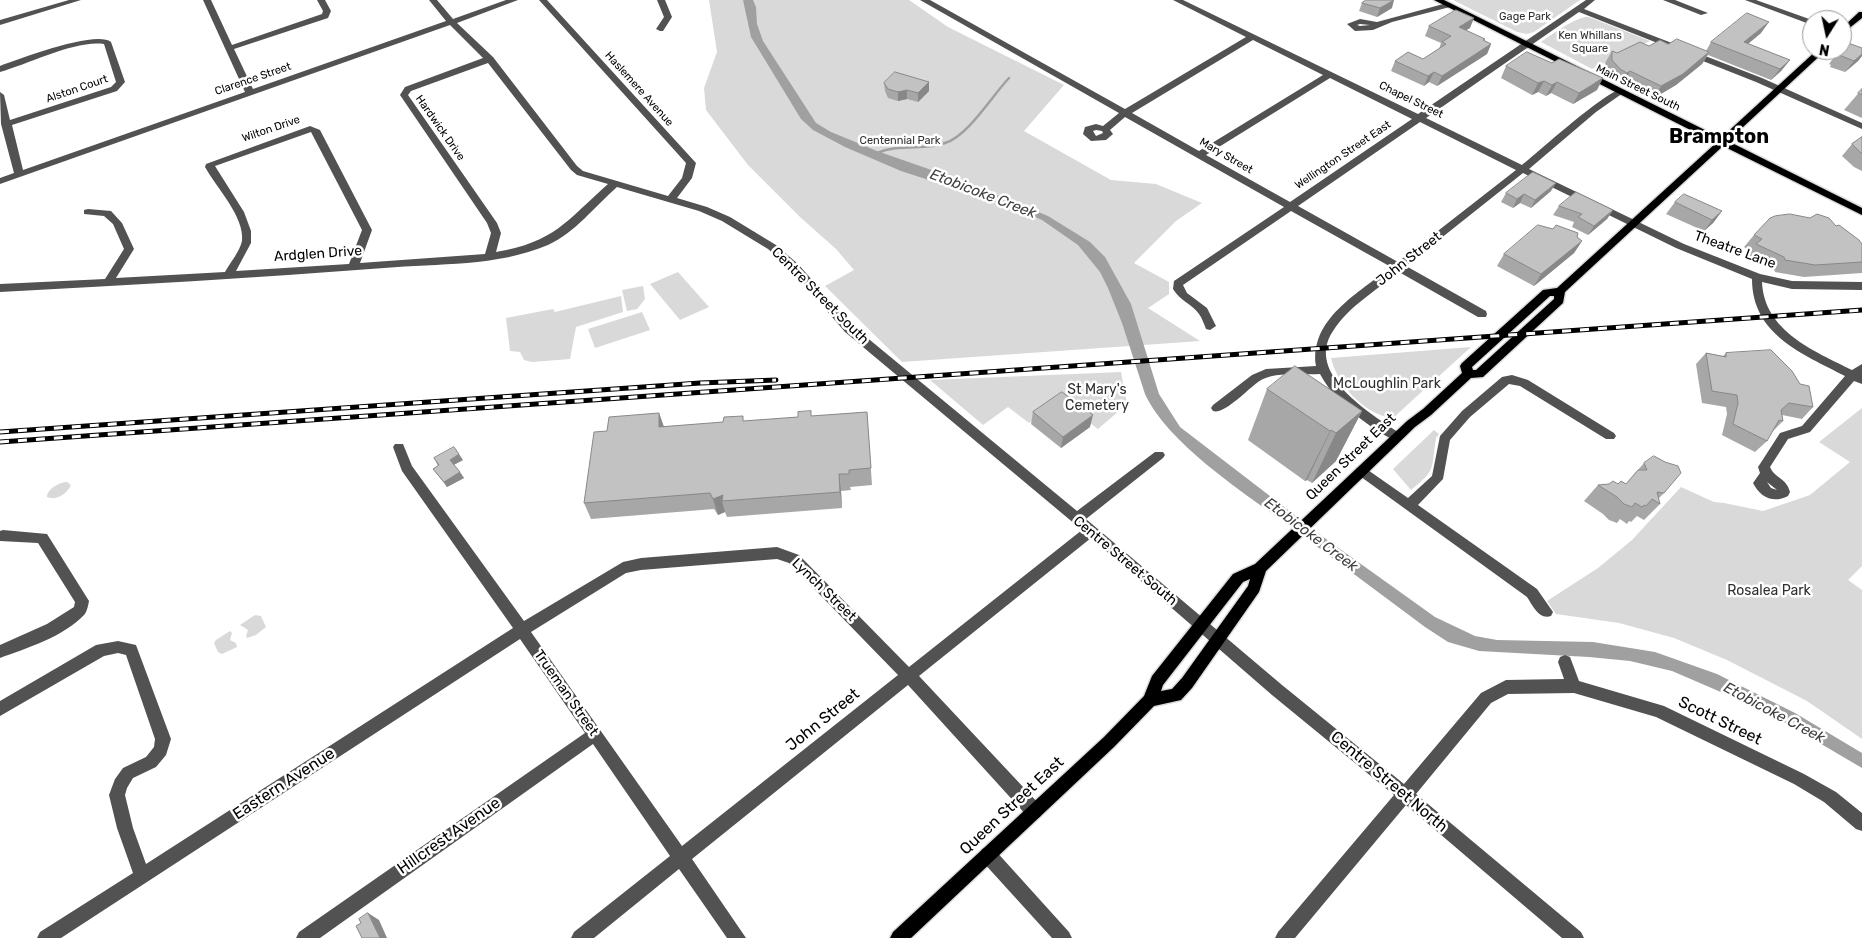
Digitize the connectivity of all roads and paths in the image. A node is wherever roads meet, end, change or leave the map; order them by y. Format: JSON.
{"nodes":[{"id":1,"x":78,"y":0,"type":"edge"},
{"id":2,"x":207,"y":0,"type":"edge"},
{"id":3,"x":321,"y":0,"type":"edge"},
{"id":4,"x":433,"y":0,"type":"edge"},
{"id":5,"x":514,"y":0,"type":"edge"},
{"id":6,"x":542,"y":0,"type":"edge"},
{"id":7,"x":661,"y":0,"type":"edge"},
{"id":8,"x":924,"y":0,"type":"edge"},
{"id":9,"x":1177,"y":0,"type":"edge"},
{"id":10,"x":1438,"y":0,"type":"edge"},
{"id":11,"x":1591,"y":0,"type":"edge"},
{"id":12,"x":1667,"y":0,"type":"edge"},
{"id":13,"x":1749,"y":0,"type":"edge"},
{"id":14,"x":1447,"y":5,"type":"junction"},
{"id":15,"x":1578,"y":9,"type":"junction"},
{"id":16,"x":1704,"y":13,"type":"dead end"},
{"id":17,"x":1862,"y":14,"type":"edge"},
{"id":18,"x":1802,"y":19,"type":"edge"},
{"id":19,"x":451,"y":22,"type":"junction"},
{"id":20,"x":0,"y":23,"type":"edge"},
{"id":21,"x":1852,"y":23,"type":"edge"},
{"id":22,"x":1376,"y":24,"type":"dead end"},
{"id":23,"x":660,"y":29,"type":"dead end"},
{"id":24,"x":1252,"y":37,"type":"junction"},
{"id":25,"x":1526,"y":44,"type":"junction"},
{"id":26,"x":230,"y":48,"type":"junction"},
{"id":27,"x":490,"y":59,"type":"junction"},
{"id":28,"x":1811,"y":60,"type":"edge"},
{"id":29,"x":0,"y":69,"type":"edge"},
{"id":30,"x":1331,"y":74,"type":"junction"},
{"id":31,"x":1780,"y":89,"type":"junction"},
{"id":32,"x":1620,"y":91,"type":"junction"},
{"id":33,"x":250,"y":93,"type":"junction"},
{"id":34,"x":0,"y":95,"type":"edge"},
{"id":35,"x":1125,"y":113,"type":"junction"},
{"id":36,"x":1420,"y":118,"type":"junction"},
{"id":37,"x":6,"y":124,"type":"junction"},
{"id":38,"x":1862,"y":126,"type":"edge"},
{"id":39,"x":1105,"y":129,"type":"dead end"},
{"id":40,"x":1722,"y":142,"type":"junction"},
{"id":41,"x":1199,"y":155,"type":"junction"},
{"id":42,"x":1521,"y":169,"type":"junction"},
{"id":43,"x":19,"y":175,"type":"junction"},
{"id":44,"x":0,"y":181,"type":"edge"},
{"id":45,"x":614,"y":184,"type":"junction"},
{"id":46,"x":671,"y":199,"type":"junction"},
{"id":47,"x":1290,"y":207,"type":"junction"},
{"id":48,"x":88,"y":212,"type":"dead end"},
{"id":49,"x":1862,"y":212,"type":"edge"},
{"id":50,"x":1633,"y":223,"type":"junction"},
{"id":51,"x":489,"y":257,"type":"junction"},
{"id":52,"x":353,"y":267,"type":"junction"},
{"id":53,"x":1398,"y":267,"type":"junction"},
{"id":54,"x":229,"y":274,"type":"junction"},
{"id":55,"x":1757,"y":277,"type":"junction"},
{"id":56,"x":108,"y":282,"type":"junction"},
{"id":57,"x":1862,"y":286,"type":"edge"},
{"id":58,"x":0,"y":288,"type":"edge"},
{"id":59,"x":1482,"y":314,"type":"dead end"},
{"id":60,"x":1210,"y":326,"type":"dead end"},
{"id":61,"x":1325,"y":370,"type":"junction"},
{"id":62,"x":1859,"y":374,"type":"edge"},
{"id":63,"x":1217,"y":408,"type":"dead end"},
{"id":64,"x":1610,"y":436,"type":"dead end"},
{"id":65,"x":1397,"y":438,"type":"junction"},
{"id":66,"x":399,"y":447,"type":"dead end"},
{"id":67,"x":1159,"y":455,"type":"dead end"},
{"id":68,"x":1361,"y":471,"type":"junction"},
{"id":69,"x":1768,"y":478,"type":"dead end"},
{"id":70,"x":1409,"y":505,"type":"junction"},
{"id":71,"x":1076,"y":519,"type":"junction"},
{"id":72,"x":1090,"y":531,"type":"junction"},
{"id":73,"x":2,"y":535,"type":"edge"},
{"id":74,"x":1260,"y":568,"type":"junction"},
{"id":75,"x":1546,"y":612,"type":"dead end"},
{"id":76,"x":1202,"y":626,"type":"junction"},
{"id":77,"x":522,"y":630,"type":"junction"},
{"id":78,"x":1218,"y":640,"type":"junction"},
{"id":79,"x":0,"y":652,"type":"edge"},
{"id":80,"x":1565,"y":662,"type":"dead end"},
{"id":81,"x":908,"y":674,"type":"junction"},
{"id":82,"x":1574,"y":686,"type":"junction"},
{"id":83,"x":1150,"y":700,"type":"junction"},
{"id":84,"x":0,"y":709,"type":"edge"},
{"id":85,"x":594,"y":735,"type":"junction"},
{"id":86,"x":1404,"y":794,"type":"junction"},
{"id":87,"x":1034,"y":811,"type":"junction"},
{"id":88,"x":1862,"y":823,"type":"edge"},
{"id":89,"x":988,"y":855,"type":"junction"},
{"id":90,"x":681,"y":856,"type":"junction"},
{"id":91,"x":142,"y":876,"type":"junction"},
{"id":92,"x":46,"y":938,"type":"edge"},
{"id":93,"x":305,"y":938,"type":"edge"},
{"id":94,"x":580,"y":938,"type":"edge"},
{"id":95,"x":737,"y":938,"type":"edge"},
{"id":96,"x":898,"y":938,"type":"edge"},
{"id":97,"x":1063,"y":938,"type":"edge"},
{"id":98,"x":1284,"y":938,"type":"edge"},
{"id":99,"x":1575,"y":938,"type":"edge"}],
"edges":[{"from":1,"to":20,"type":"street"},
{"from":2,"to":26,"type":"street"},
{"from":3,"to":26,"type":"street"},
{"from":4,"to":19,"type":"street","name":"Centre Street South"},
{"from":5,"to":19,"type":"street","name":"Clarence Street"},
{"from":6,"to":46,"type":"street","name":"Haslemere Avenue"},
{"from":7,"to":23,"type":"street"},
{"from":8,"to":35,"type":"street","name":"Mary Street"},
{"from":9,"to":24,"type":"street","name":"Chapel Street"},
{"from":10,"to":14,"type":"main road","name":"Main Street South"},
{"from":11,"to":15,"type":"street","name":"Wellington Street East"},
{"from":12,"to":16,"type":"street"},
{"from":13,"to":18,"type":"street"},
{"from":14,"to":22,"type":"street"},
{"from":14,"to":25,"type":"main road","name":"Main Street South"},
{"from":15,"to":25,"type":"street","name":"Wellington Street East"},
{"from":15,"to":31,"type":"street"},
{"from":17,"to":21,"type":"main road"},
{"from":19,"to":27,"type":"street","name":"Centre Street South"},
{"from":19,"to":33,"type":"street","name":"Clarence Street"},
{"from":24,"to":30,"type":"street","name":"Chapel Street"},
{"from":24,"to":35,"type":"street"},
{"from":25,"to":32,"type":"main road","name":"Main Street South"},
{"from":25,"to":36,"type":"street","name":"Wellington Street East"},
{"from":26,"to":33,"type":"street"},
{"from":27,"to":45,"type":"street","name":"Centre Street South"},
{"from":27,"to":51,"type":"street","name":"Hardwick Drive"},
{"from":28,"to":31,"type":"main road","name":"Queen Street East"},
{"from":29,"to":37,"type":"street","name":"Alston Court"},
{"from":30,"to":36,"type":"street","name":"Chapel Street"},
{"from":30,"to":41,"type":"street"},
{"from":31,"to":38,"type":"street"},
{"from":31,"to":40,"type":"main road","name":"Queen Street East"},
{"from":32,"to":40,"type":"main road","name":"Main Street South"},
{"from":32,"to":42,"type":"street","name":"John Street"},
{"from":33,"to":43,"type":"street","name":"Clarence Street"},
{"from":34,"to":37,"type":"street"},
{"from":35,"to":39,"type":"street"},
{"from":35,"to":41,"type":"street","name":"Mary Street"},
{"from":36,"to":42,"type":"street","name":"Chapel Street"},
{"from":36,"to":47,"type":"street","name":"Wellington Street East"},
{"from":37,"to":43,"type":"street"},
{"from":40,"to":49,"type":"main road","name":"Main Street South"},
{"from":40,"to":50,"type":"main road","name":"Queen Street East"},
{"from":41,"to":47,"type":"street","name":"Mary Street"},
{"from":42,"to":50,"type":"street","name":"Chapel Street"},
{"from":42,"to":53,"type":"street","name":"John Street"},
{"from":43,"to":44,"type":"street","name":"Clarence Street"},
{"from":45,"to":46,"type":"street","name":"Centre Street South"},
{"from":45,"to":51,"type":"street","name":"Ardglen Drive"},
{"from":46,"to":71,"type":"street","name":"Centre Street South"},
{"from":47,"to":53,"type":"street","name":"Mary Street"},
{"from":47,"to":60,"type":"street","name":"Wellington Street East"},
{"from":48,"to":56,"type":"street"},
{"from":50,"to":55,"type":"street","name":"Theatre Lane"},
{"from":50,"to":65,"type":"main road","name":"Queen Street East"},
{"from":51,"to":52,"type":"street","name":"Ardglen Drive"},
{"from":52,"to":54,"type":"street","name":"Ardglen Drive"},
{"from":52,"to":54,"type":"street","name":"Wilton Drive"},
{"from":53,"to":59,"type":"street","name":"Mary Street"},
{"from":53,"to":61,"type":"street","name":"John Street"},
{"from":54,"to":56,"type":"street","name":"Ardglen Drive"},
{"from":55,"to":57,"type":"street","name":"Theatre Lane"},
{"from":55,"to":62,"type":"street"},
{"from":56,"to":58,"type":"street","name":"Ardglen Drive"},
{"from":61,"to":63,"type":"street"},
{"from":61,"to":65,"type":"street"},
{"from":62,"to":69,"type":"street"},
{"from":64,"to":70,"type":"street"},
{"from":65,"to":68,"type":"main road","name":"Queen Street East"},
{"from":66,"to":77,"type":"street","name":"Trueman Street"},
{"from":67,"to":71,"type":"street"},
{"from":68,"to":70,"type":"street"},
{"from":68,"to":74,"type":"main road","name":"Queen Street East"},
{"from":70,"to":75,"type":"street"},
{"from":71,"to":72,"type":"street","name":"Centre Street South"},
{"from":72,"to":76,"type":"street","name":"Centre Street South"},
{"from":72,"to":81,"type":"street","name":"John Street"},
{"from":73,"to":79,"type":"street"},
{"from":74,"to":76,"type":"main road","name":"Queen Street East"},
{"from":74,"to":78,"type":"main road","name":"Queen Street East"},
{"from":76,"to":78,"type":"street","name":"Centre Street North"},
{"from":76,"to":83,"type":"main road","name":"Queen Street East"},
{"from":77,"to":81,"type":"street","name":"Lynch Street"},
{"from":77,"to":85,"type":"street","name":"Trueman Street"},
{"from":77,"to":91,"type":"street","name":"Eastern Avenue"},
{"from":78,"to":83,"type":"main road","name":"Queen Street East"},
{"from":78,"to":86,"type":"street","name":"Centre Street North"},
{"from":80,"to":82,"type":"street"},
{"from":81,"to":87,"type":"street","name":"Lynch Street"},
{"from":81,"to":90,"type":"street","name":"John Street"},
{"from":82,"to":86,"type":"street","name":"Scott Street"},
{"from":82,"to":88,"type":"street","name":"Scott Street"},
{"from":83,"to":87,"type":"main road","name":"Queen Street East"},
{"from":84,"to":91,"type":"street"},
{"from":85,"to":90,"type":"street","name":"Trueman Street"},
{"from":85,"to":93,"type":"street","name":"Hillcrest Avenue"},
{"from":86,"to":98,"type":"street","name":"Scott Street"},
{"from":86,"to":99,"type":"street","name":"Centre Street North"},
{"from":87,"to":89,"type":"main road","name":"Queen Street East"},
{"from":89,"to":96,"type":"main road","name":"Queen Street East"},
{"from":89,"to":97,"type":"street"},
{"from":90,"to":94,"type":"street","name":"John Street"},
{"from":90,"to":95,"type":"street","name":"Trueman Street"},
{"from":91,"to":92,"type":"street","name":"Eastern Avenue"}]}
